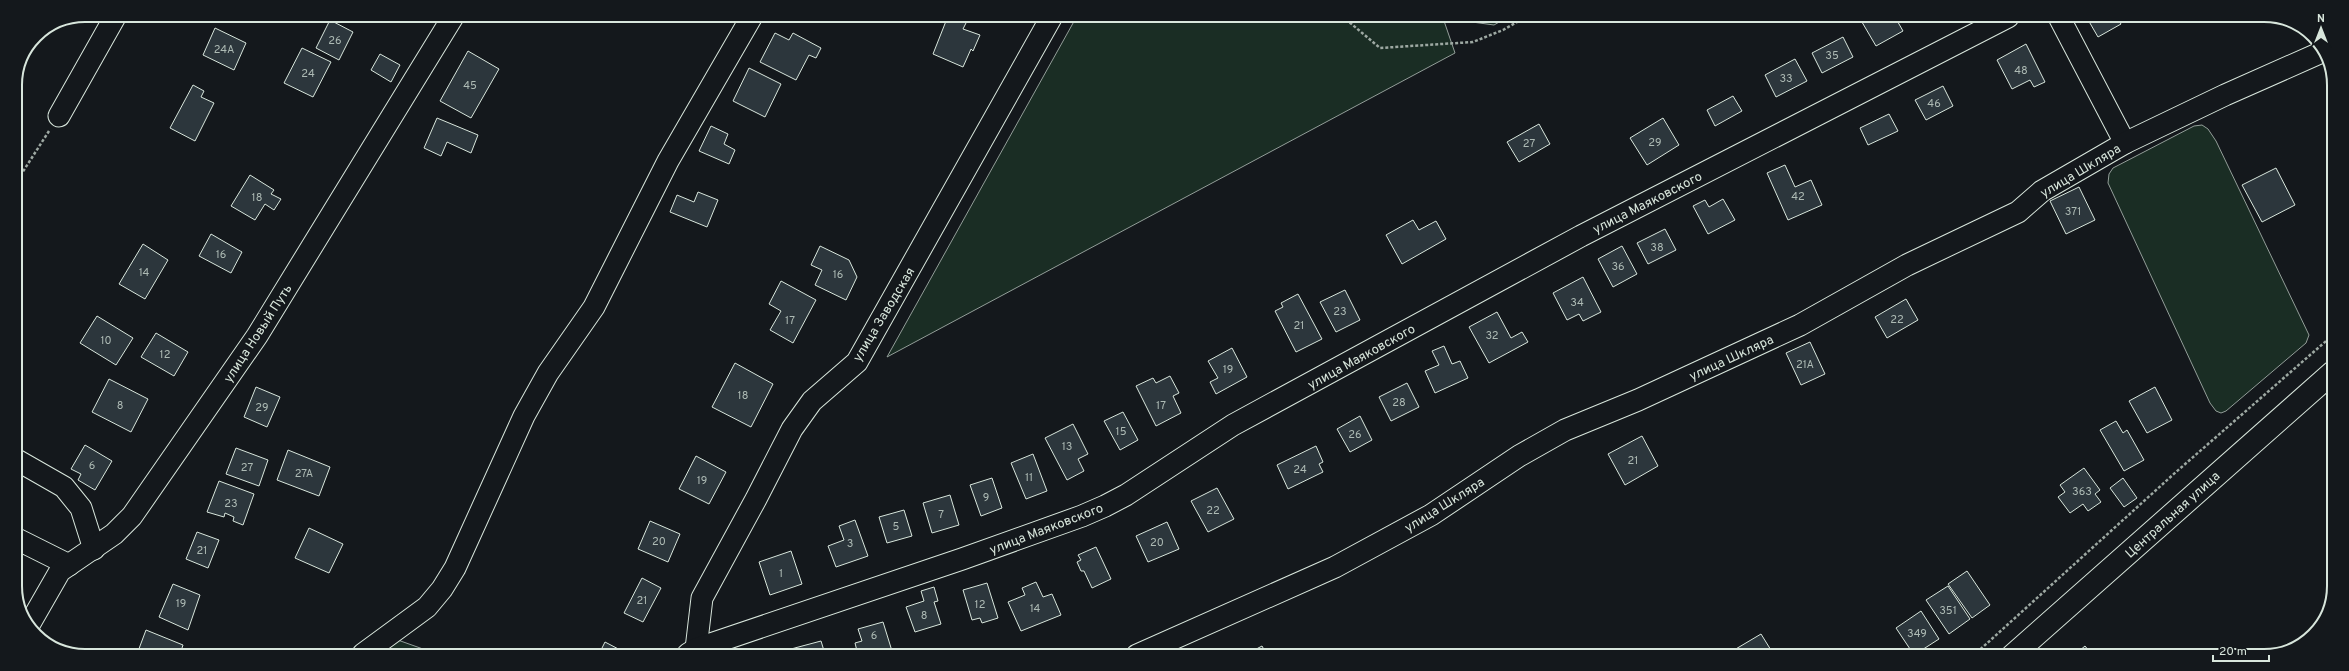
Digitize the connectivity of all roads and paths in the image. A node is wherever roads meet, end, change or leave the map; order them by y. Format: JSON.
{"nodes":[{"id":1,"x":112,"y":22,"type":"edge"},
{"id":2,"x":450,"y":22,"type":"edge"},
{"id":3,"x":749,"y":22,"type":"edge"},
{"id":4,"x":1049,"y":22,"type":"edge"},
{"id":5,"x":1349,"y":22,"type":"edge"},
{"id":6,"x":1516,"y":22,"type":"edge"},
{"id":7,"x":1998,"y":22,"type":"edge"},
{"id":8,"x":2062,"y":22,"type":"edge"},
{"id":9,"x":2319,"y":53,"type":"edge"},
{"id":10,"x":59,"y":116,"type":"joint"},
{"id":11,"x":2125,"y":143,"type":"junction"},
{"id":12,"x":22,"y":173,"type":"edge"},
{"id":13,"x":2327,"y":340,"type":"edge"},
{"id":14,"x":2327,"y":377,"type":"edge"},
{"id":15,"x":22,"y":463,"type":"edge"},
{"id":16,"x":22,"y":542,"type":"edge"},
{"id":17,"x":94,"y":548,"type":"junction"},
{"id":18,"x":69,"y":565,"type":"junction"},
{"id":19,"x":32,"y":620,"type":"edge"},
{"id":20,"x":370,"y":649,"type":"edge"},
{"id":21,"x":692,"y":649,"type":"edge"},
{"id":22,"x":698,"y":649,"type":"edge"},
{"id":23,"x":1150,"y":649,"type":"edge"},
{"id":24,"x":1981,"y":649,"type":"edge"},
{"id":25,"x":2020,"y":649,"type":"edge"}],
"edges":[{"from":1,"to":10,"type":"street"},
{"from":2,"to":17,"type":"street","name":"улица Новый Путь"},
{"from":3,"to":20,"type":"street"},
{"from":4,"to":21,"type":"street","name":"улица Заводская"},
{"from":5,"to":6,"type":"path"},
{"from":7,"to":22,"type":"street","name":"улица Маяковского"},
{"from":8,"to":11,"type":"street"},
{"from":9,"to":11,"type":"street","name":"улица Шкляра"},
{"from":10,"to":12,"type":"path"},
{"from":11,"to":23,"type":"street","name":"улица Шкляра"},
{"from":13,"to":24,"type":"path"},
{"from":14,"to":25,"type":"main road","name":"Центральная улица"},
{"from":15,"to":17,"type":"street"},
{"from":16,"to":18,"type":"street"},
{"from":17,"to":18,"type":"street","name":"улица Новый Путь"},
{"from":18,"to":19,"type":"street","name":"улица Новый Путь"}]}
